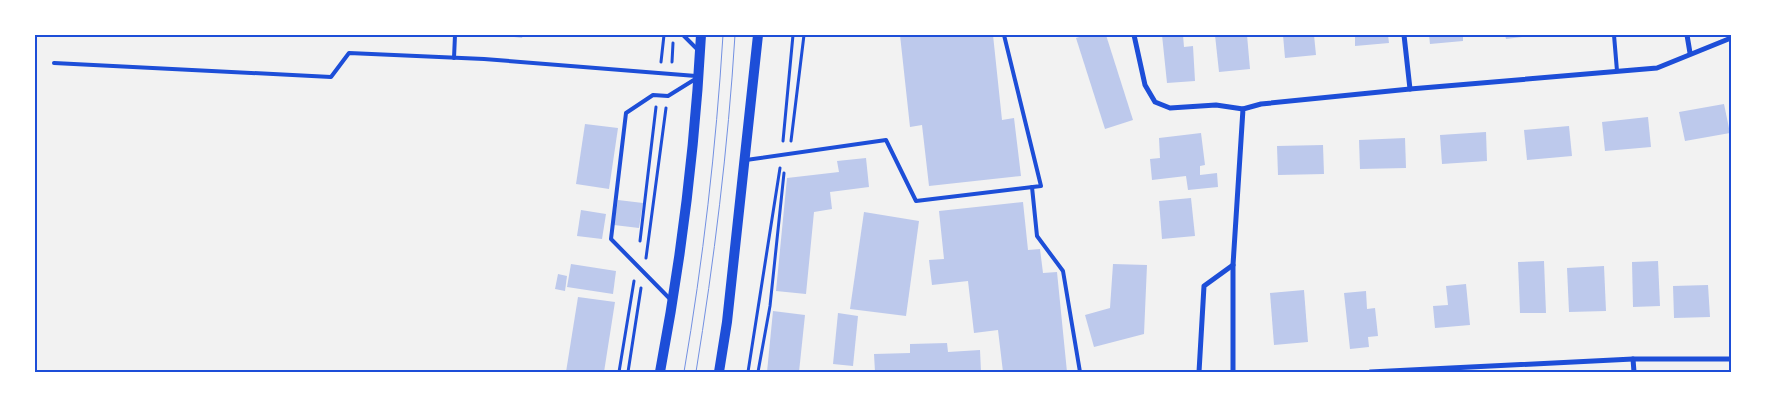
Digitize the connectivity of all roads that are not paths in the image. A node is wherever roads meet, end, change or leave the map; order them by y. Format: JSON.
{"nodes":[{"id":1,"x":455,"y":35,"type":"edge"},
{"id":2,"x":683,"y":35,"type":"edge"},
{"id":3,"x":701,"y":35,"type":"edge"},
{"id":4,"x":758,"y":35,"type":"edge"},
{"id":5,"x":1004,"y":35,"type":"edge"},
{"id":6,"x":1134,"y":35,"type":"edge"},
{"id":7,"x":1404,"y":35,"type":"edge"},
{"id":8,"x":1614,"y":35,"type":"edge"},
{"id":9,"x":1687,"y":35,"type":"edge"},
{"id":10,"x":1731,"y":38,"type":"edge"},
{"id":11,"x":700,"y":52,"type":"junction"},
{"id":12,"x":1690,"y":53,"type":"junction"},
{"id":13,"x":454,"y":58,"type":"junction"},
{"id":14,"x":54,"y":63,"type":"dead end"},
{"id":15,"x":1618,"y":71,"type":"junction"},
{"id":16,"x":699,"y":76,"type":"junction"},
{"id":17,"x":1410,"y":89,"type":"junction"},
{"id":18,"x":1243,"y":109,"type":"junction"},
{"id":19,"x":746,"y":160,"type":"junction"},
{"id":20,"x":1032,"y":187,"type":"junction"},
{"id":21,"x":1233,"y":266,"type":"junction"},
{"id":22,"x":673,"y":303,"type":"junction"},
{"id":23,"x":1633,"y":359,"type":"junction"},
{"id":24,"x":1731,"y":359,"type":"edge"},
{"id":25,"x":1396,"y":371,"type":"edge"},
{"id":26,"x":660,"y":372,"type":"edge"},
{"id":27,"x":719,"y":372,"type":"edge"},
{"id":28,"x":1080,"y":372,"type":"edge"},
{"id":29,"x":1199,"y":372,"type":"edge"},
{"id":30,"x":1233,"y":372,"type":"edge"},
{"id":31,"x":1370,"y":372,"type":"edge"},
{"id":32,"x":1634,"y":372,"type":"edge"}],
"edges":[{"from":1,"to":13,"type":"lane"},
{"from":2,"to":11,"type":"lane"},
{"from":3,"to":11,"type":"main road"},
{"from":4,"to":19,"type":"main road"},
{"from":5,"to":20,"type":"lane"},
{"from":6,"to":18,"type":"street"},
{"from":7,"to":17,"type":"street"},
{"from":8,"to":15,"type":"lane"},
{"from":9,"to":12,"type":"street"},
{"from":10,"to":12,"type":"street"},
{"from":11,"to":16,"type":"main road"},
{"from":12,"to":15,"type":"street"},
{"from":13,"to":14,"type":"lane"},
{"from":13,"to":16,"type":"lane"},
{"from":15,"to":17,"type":"street"},
{"from":16,"to":22,"type":"main road"},
{"from":16,"to":22,"type":"lane"},
{"from":17,"to":18,"type":"street"},
{"from":18,"to":21,"type":"street"},
{"from":19,"to":20,"type":"lane"},
{"from":19,"to":27,"type":"main road"},
{"from":20,"to":28,"type":"lane"},
{"from":21,"to":29,"type":"street"},
{"from":21,"to":30,"type":"street"},
{"from":22,"to":26,"type":"main road"},
{"from":23,"to":24,"type":"street"},
{"from":23,"to":25,"type":"street"},
{"from":23,"to":32,"type":"street"},
{"from":25,"to":31,"type":"street"}]}
